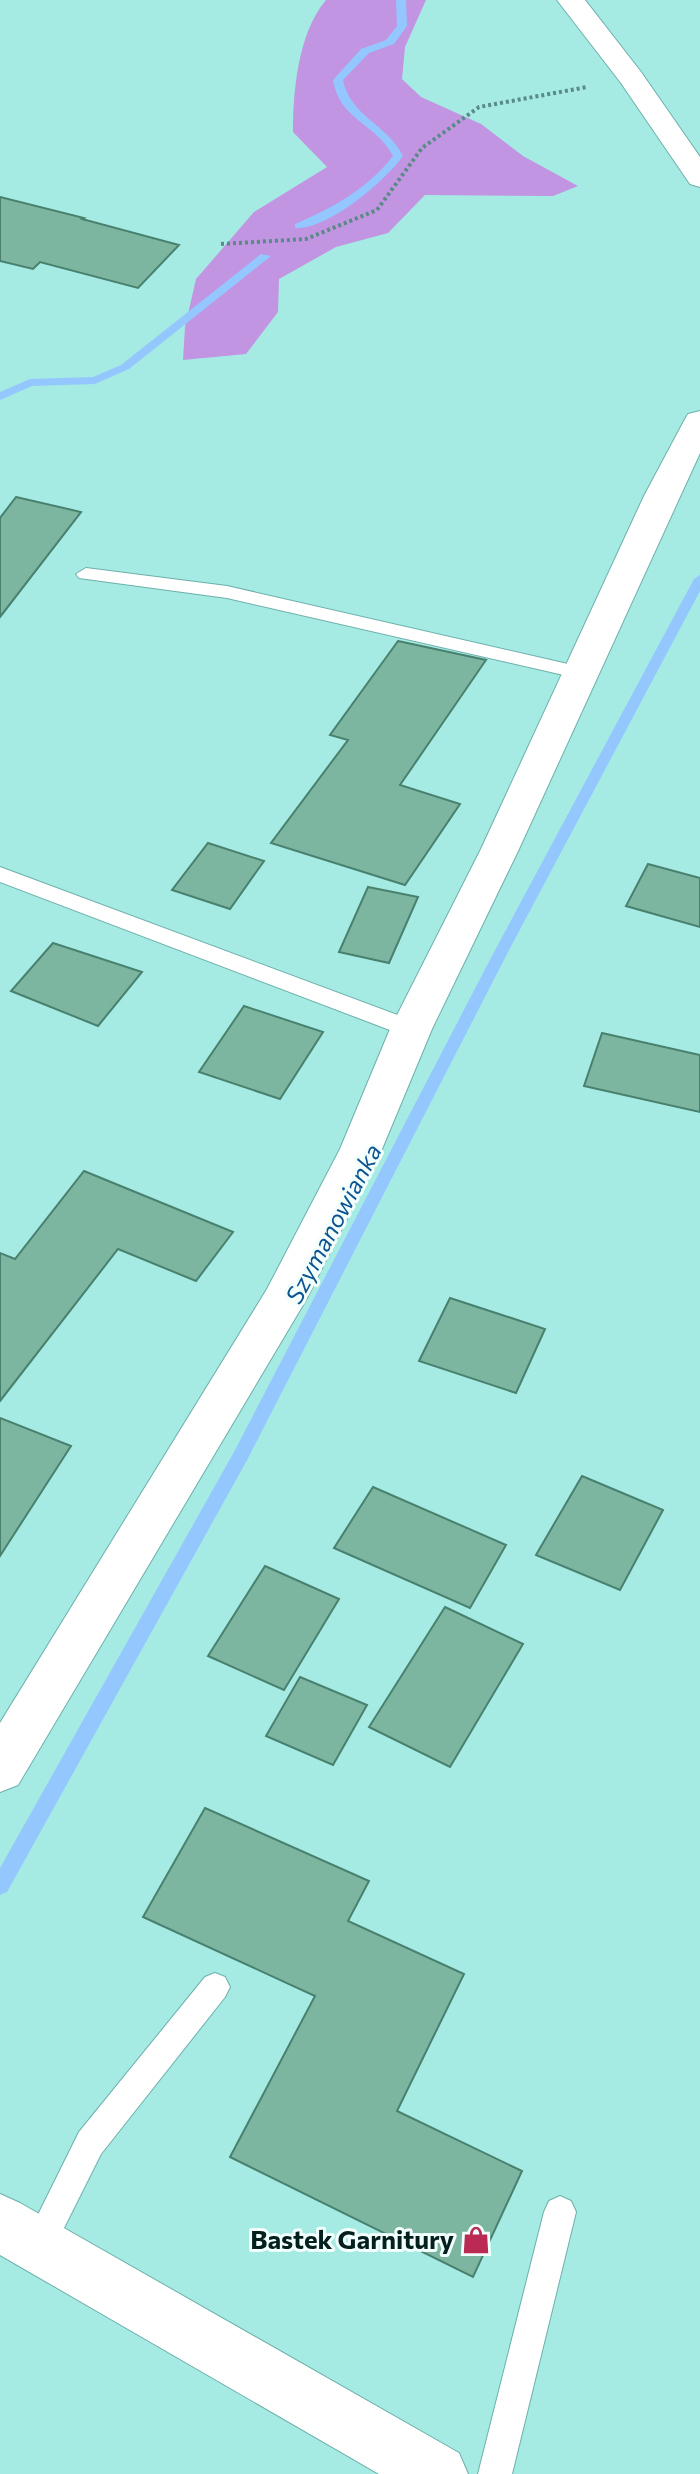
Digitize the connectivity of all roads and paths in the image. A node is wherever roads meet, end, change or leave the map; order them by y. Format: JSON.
{"nodes":[{"id":1,"x":571,"y":0,"type":"edge"},
{"id":2,"x":631,"y":78,"type":"junction"},
{"id":3,"x":700,"y":178,"type":"edge"},
{"id":4,"x":221,"y":244,"type":"dead end"},
{"id":5,"x":700,"y":421,"type":"edge"},
{"id":6,"x":86,"y":574,"type":"dead end"},
{"id":7,"x":581,"y":673,"type":"junction"},
{"id":8,"x":0,"y":874,"type":"edge"},
{"id":9,"x":411,"y":1029,"type":"junction"},
{"id":10,"x":0,"y":1769,"type":"edge"},
{"id":11,"x":215,"y":1987,"type":"dead end"},
{"id":12,"x":560,"y":2212,"type":"dead end"},
{"id":13,"x":20,"y":2234,"type":"edge"},
{"id":14,"x":438,"y":2474,"type":"edge"},
{"id":15,"x":495,"y":2474,"type":"edge"}],
"edges":[{"from":1,"to":2,"type":"street"},
{"from":2,"to":3,"type":"street"},
{"from":2,"to":4,"type":"path"},
{"from":5,"to":7,"type":"street"},
{"from":6,"to":7,"type":"lane"},
{"from":7,"to":9,"type":"street"},
{"from":8,"to":9,"type":"lane"},
{"from":9,"to":10,"type":"street"},
{"from":11,"to":13,"type":"lane"},
{"from":12,"to":15,"type":"lane"},
{"from":13,"to":14,"type":"street"}]}
